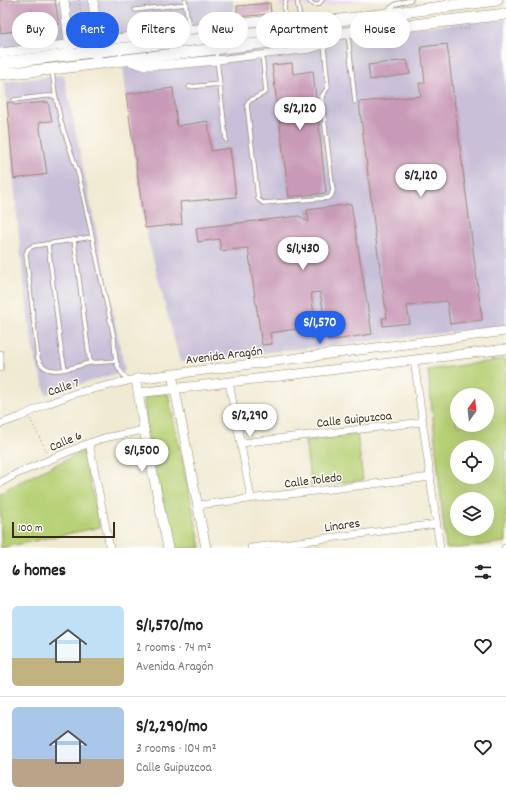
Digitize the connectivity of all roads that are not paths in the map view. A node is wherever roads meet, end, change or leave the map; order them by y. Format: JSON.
{"nodes":[{"id":1,"x":64,"y":0,"type":"edge"},
{"id":2,"x":93,"y":0,"type":"edge"},
{"id":3,"x":286,"y":0,"type":"edge"},
{"id":4,"x":297,"y":0,"type":"edge"},
{"id":5,"x":309,"y":0,"type":"edge"},
{"id":6,"x":322,"y":0,"type":"edge"},
{"id":7,"x":411,"y":0,"type":"edge"},
{"id":8,"x":497,"y":0,"type":"edge"},
{"id":9,"x":480,"y":1,"type":"edge"},
{"id":10,"x":185,"y":2,"type":"edge"},
{"id":11,"x":464,"y":2,"type":"edge"},
{"id":12,"x":135,"y":10,"type":"dead end"},
{"id":13,"x":94,"y":12,"type":"edge"},
{"id":14,"x":186,"y":12,"type":"edge"},
{"id":15,"x":284,"y":12,"type":"edge"},
{"id":16,"x":299,"y":12,"type":"edge"},
{"id":17,"x":386,"y":12,"type":"edge"},
{"id":18,"x":401,"y":12,"type":"edge"},
{"id":19,"x":506,"y":14,"type":"edge"},
{"id":20,"x":256,"y":21,"type":"edge"},
{"id":21,"x":190,"y":29,"type":"edge"},
{"id":22,"x":347,"y":33,"type":"junction"},
{"id":23,"x":256,"y":34,"type":"edge"},
{"id":24,"x":342,"y":35,"type":"edge"},
{"id":25,"x":190,"y":46,"type":"joint"},
{"id":26,"x":256,"y":47,"type":"edge"},
{"id":27,"x":78,"y":48,"type":"edge"},
{"id":28,"x":90,"y":48,"type":"edge"},
{"id":29,"x":96,"y":48,"type":"edge"},
{"id":30,"x":181,"y":48,"type":"edge"},
{"id":31,"x":313,"y":48,"type":"edge"},
{"id":32,"x":325,"y":48,"type":"edge"},
{"id":33,"x":0,"y":53,"type":"edge"},
{"id":34,"x":216,"y":54,"type":"junction"},
{"id":35,"x":71,"y":55,"type":"junction"},
{"id":36,"x":262,"y":55,"type":"junction"},
{"id":37,"x":125,"y":60,"type":"junction"},
{"id":38,"x":0,"y":63,"type":"edge"},
{"id":39,"x":52,"y":63,"type":"junction"},
{"id":40,"x":98,"y":63,"type":"junction"},
{"id":41,"x":0,"y":74,"type":"edge"},
{"id":42,"x":220,"y":84,"type":"junction"},
{"id":43,"x":189,"y":87,"type":"dead end"},
{"id":44,"x":56,"y":96,"type":"junction"},
{"id":45,"x":14,"y":100,"type":"dead end"},
{"id":46,"x":355,"y":102,"type":"dead end"},
{"id":47,"x":226,"y":140,"type":"dead end"},
{"id":48,"x":92,"y":237,"type":"junction"},
{"id":49,"x":74,"y":240,"type":"junction"},
{"id":50,"x":48,"y":244,"type":"junction"},
{"id":51,"x":506,"y":331,"type":"edge"},
{"id":52,"x":506,"y":349,"type":"edge"},
{"id":53,"x":0,"y":354,"type":"edge"},
{"id":54,"x":414,"y":360,"type":"junction"},
{"id":55,"x":116,"y":361,"type":"junction"},
{"id":56,"x":90,"y":363,"type":"junction"},
{"id":57,"x":0,"y":367,"type":"edge"},
{"id":58,"x":65,"y":369,"type":"junction"},
{"id":59,"x":172,"y":374,"type":"junction"},
{"id":60,"x":133,"y":380,"type":"junction"},
{"id":61,"x":229,"y":382,"type":"junction"},
{"id":62,"x":175,"y":389,"type":"junction"},
{"id":63,"x":138,"y":393,"type":"junction"},
{"id":64,"x":422,"y":422,"type":"junction"},
{"id":65,"x":0,"y":424,"type":"edge"},
{"id":66,"x":144,"y":430,"type":"junction"},
{"id":67,"x":89,"y":443,"type":"junction"},
{"id":68,"x":241,"y":443,"type":"junction"},
{"id":69,"x":431,"y":477,"type":"junction"},
{"id":70,"x":0,"y":483,"type":"edge"},
{"id":71,"x":252,"y":498,"type":"junction"},
{"id":72,"x":198,"y":505,"type":"junction"},
{"id":73,"x":437,"y":524,"type":"junction"},
{"id":74,"x":110,"y":548,"type":"edge"},
{"id":75,"x":168,"y":548,"type":"edge"},
{"id":76,"x":206,"y":548,"type":"edge"},
{"id":77,"x":251,"y":548,"type":"edge"},
{"id":78,"x":440,"y":548,"type":"edge"}],
"edges":[{"from":1,"to":35,"type":"street"},
{"from":2,"to":13,"type":"street"},
{"from":3,"to":15,"type":"lane"},
{"from":4,"to":16,"type":"lane"},
{"from":5,"to":6,"type":"lane"},
{"from":7,"to":17,"type":"lane"},
{"from":8,"to":9,"type":"main road"},
{"from":9,"to":11,"type":"main road"},
{"from":10,"to":12,"type":"lane"},
{"from":10,"to":14,"type":"lane"},
{"from":11,"to":18,"type":"main road"},
{"from":19,"to":22,"type":"main road"},
{"from":20,"to":21,"type":"street"},
{"from":22,"to":24,"type":"main road"},
{"from":22,"to":46,"type":"lane"},
{"from":23,"to":25,"type":"main road"},
{"from":25,"to":34,"type":"main road"},
{"from":26,"to":34,"type":"main road"},
{"from":27,"to":35,"type":"street"},
{"from":28,"to":35,"type":"main road"},
{"from":29,"to":40,"type":"street"},
{"from":30,"to":37,"type":"main road"},
{"from":31,"to":36,"type":"street"},
{"from":32,"to":36,"type":"lane"},
{"from":33,"to":35,"type":"street"},
{"from":34,"to":36,"type":"street"},
{"from":34,"to":37,"type":"street"},
{"from":34,"to":42,"type":"lane"},
{"from":35,"to":39,"type":"main road"},
{"from":35,"to":40,"type":"main road"},
{"from":37,"to":40,"type":"main road"},
{"from":38,"to":39,"type":"main road"},
{"from":39,"to":41,"type":"main road"},
{"from":39,"to":44,"type":"lane"},
{"from":42,"to":43,"type":"lane"},
{"from":42,"to":47,"type":"lane"},
{"from":44,"to":45,"type":"lane"},
{"from":44,"to":48,"type":"lane"},
{"from":48,"to":49,"type":"lane"},
{"from":48,"to":55,"type":"lane"},
{"from":49,"to":50,"type":"lane"},
{"from":49,"to":56,"type":"lane"},
{"from":50,"to":58,"type":"lane"},
{"from":50,"to":58,"type":"lane"},
{"from":51,"to":59,"type":"street","name":"Avenida Aragón"},
{"from":52,"to":54,"type":"street"},
{"from":53,"to":57,"type":"street"},
{"from":54,"to":61,"type":"street"},
{"from":54,"to":64,"type":"street"},
{"from":55,"to":56,"type":"lane"},
{"from":55,"to":60,"type":"lane"},
{"from":56,"to":58,"type":"lane"},
{"from":59,"to":60,"type":"street","name":"Avenida Aragón"},
{"from":59,"to":62,"type":"street"},
{"from":60,"to":63,"type":"street"},
{"from":60,"to":65,"type":"street","name":"Calle 7"},
{"from":61,"to":62,"type":"street"},
{"from":61,"to":68,"type":"street"},
{"from":62,"to":63,"type":"street"},
{"from":62,"to":72,"type":"street"},
{"from":63,"to":66,"type":"street"},
{"from":64,"to":68,"type":"street","name":"Calle Guipuzcoa"},
{"from":64,"to":69,"type":"street"},
{"from":66,"to":67,"type":"street","name":"Calle 6"},
{"from":66,"to":75,"type":"street"},
{"from":67,"to":70,"type":"street","name":"Calle 6"},
{"from":67,"to":74,"type":"street"},
{"from":68,"to":71,"type":"street"},
{"from":69,"to":71,"type":"street","name":"Calle Toledo"},
{"from":69,"to":73,"type":"street"},
{"from":71,"to":72,"type":"street","name":"Calle Toledo"},
{"from":72,"to":76,"type":"street"},
{"from":73,"to":77,"type":"street","name":"Linares"},
{"from":73,"to":78,"type":"street"}]}
